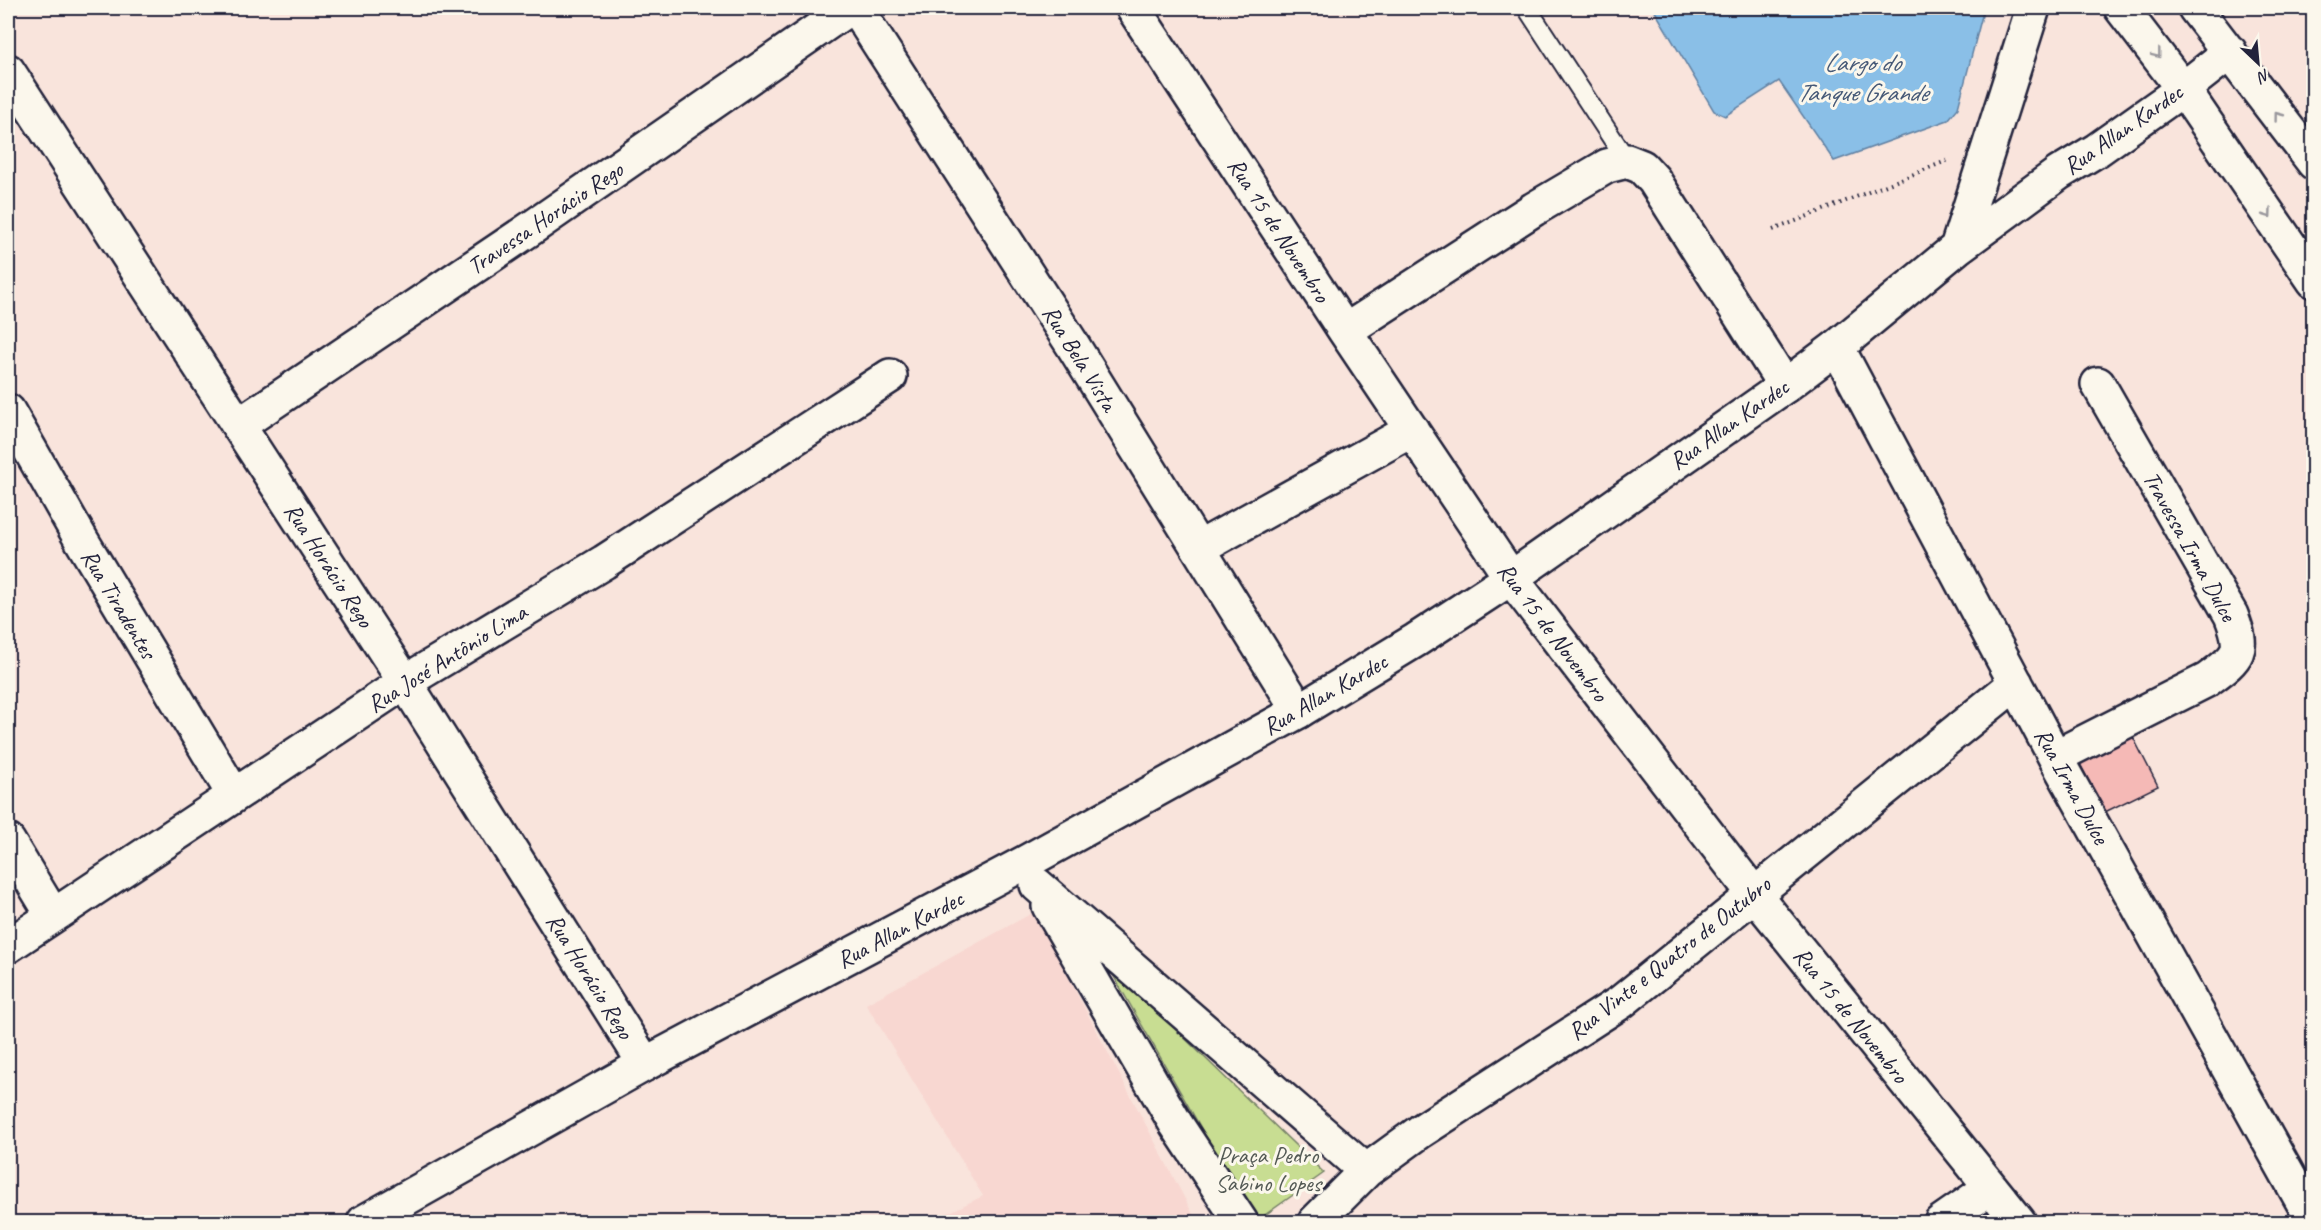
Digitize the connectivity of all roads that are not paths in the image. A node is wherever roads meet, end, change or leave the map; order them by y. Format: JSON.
{"nodes":[{"id":1,"x":849,"y":8,"type":"edge"},
{"id":2,"x":856,"y":8,"type":"edge"},
{"id":3,"x":1133,"y":8,"type":"edge"},
{"id":4,"x":1527,"y":8,"type":"edge"},
{"id":5,"x":2033,"y":8,"type":"edge"},
{"id":6,"x":2121,"y":8,"type":"edge"},
{"id":7,"x":2195,"y":8,"type":"edge"},
{"id":8,"x":2230,"y":52,"type":"junction"},
{"id":9,"x":8,"y":71,"type":"edge"},
{"id":10,"x":2183,"y":88,"type":"junction"},
{"id":11,"x":1627,"y":161,"type":"junction"},
{"id":12,"x":2313,"y":163,"type":"edge"},
{"id":13,"x":1957,"y":248,"type":"junction"},
{"id":14,"x":2313,"y":282,"type":"edge"},
{"id":15,"x":1345,"y":331,"type":"junction"},
{"id":16,"x":1837,"y":347,"type":"junction"},
{"id":17,"x":890,"y":376,"type":"dead end"},
{"id":18,"x":2098,"y":384,"type":"dead end"},
{"id":19,"x":1785,"y":386,"type":"junction"},
{"id":20,"x":8,"y":411,"type":"edge"},
{"id":21,"x":239,"y":425,"type":"junction"},
{"id":22,"x":1412,"y":430,"type":"junction"},
{"id":23,"x":1199,"y":548,"type":"junction"},
{"id":24,"x":1511,"y":578,"type":"junction"},
{"id":25,"x":405,"y":682,"type":"junction"},
{"id":26,"x":2016,"y":683,"type":"junction"},
{"id":27,"x":1299,"y":711,"type":"junction"},
{"id":28,"x":2055,"y":757,"type":"junction"},
{"id":29,"x":234,"y":795,"type":"junction"},
{"id":30,"x":8,"y":841,"type":"edge"},
{"id":31,"x":1032,"y":874,"type":"junction"},
{"id":32,"x":1754,"y":894,"type":"junction"},
{"id":33,"x":52,"y":914,"type":"junction"},
{"id":34,"x":8,"y":946,"type":"edge"},
{"id":35,"x":645,"y":1064,"type":"junction"},
{"id":36,"x":1366,"y":1171,"type":"junction"},
{"id":37,"x":1990,"y":1188,"type":"junction"},
{"id":38,"x":364,"y":1222,"type":"edge"},
{"id":39,"x":1241,"y":1222,"type":"edge"},
{"id":40,"x":1315,"y":1222,"type":"edge"},
{"id":41,"x":1941,"y":1222,"type":"edge"},
{"id":42,"x":2019,"y":1222,"type":"edge"},
{"id":43,"x":2313,"y":1222,"type":"edge"}],
"edges":[{"from":1,"to":21,"type":"street","name":"Travessa Horácio Rego"},
{"from":2,"to":23,"type":"street","name":"Rua Bela Vista"},
{"from":3,"to":15,"type":"street","name":"Rua 15 de Novembro"},
{"from":4,"to":11,"type":"lane"},
{"from":5,"to":13,"type":"street"},
{"from":6,"to":10,"type":"street","one_way":true},
{"from":7,"to":8,"type":"street"},
{"from":8,"to":10,"type":"street","name":"Rua Allan Kardec"},
{"from":12,"to":8,"type":"street","one_way":true},
{"from":9,"to":21,"type":"street","name":"Rua Horácio Rego"},
{"from":10,"to":13,"type":"street","name":"Rua Allan Kardec"},
{"from":10,"to":14,"type":"street","one_way":true},
{"from":11,"to":15,"type":"street"},
{"from":11,"to":19,"type":"street"},
{"from":13,"to":16,"type":"street","name":"Rua Allan Kardec"},
{"from":15,"to":22,"type":"street","name":"Rua 15 de Novembro"},
{"from":16,"to":19,"type":"street","name":"Rua Allan Kardec"},
{"from":16,"to":26,"type":"street","name":"Rua Irma Dulce"},
{"from":17,"to":25,"type":"street","name":"Rua José Antônio Lima"},
{"from":18,"to":28,"type":"street","name":"Travessa Irma Dulce"},
{"from":19,"to":24,"type":"street","name":"Rua Allan Kardec"},
{"from":20,"to":29,"type":"street","name":"Rua Tiradentes"},
{"from":21,"to":25,"type":"street","name":"Rua Horácio Rego"},
{"from":22,"to":23,"type":"street"},
{"from":22,"to":24,"type":"street","name":"Rua 15 de Novembro"},
{"from":23,"to":27,"type":"street","name":"Rua Bela Vista"},
{"from":24,"to":27,"type":"street","name":"Rua Allan Kardec"},
{"from":24,"to":32,"type":"street","name":"Rua 15 de Novembro"},
{"from":25,"to":29,"type":"street","name":"Rua José Antônio Lima"},
{"from":25,"to":35,"type":"street","name":"Rua Horácio Rego"},
{"from":26,"to":28,"type":"street","name":"Rua Irma Dulce"},
{"from":26,"to":32,"type":"street","name":"Rua Vinte e Quatro de Outubro"},
{"from":27,"to":31,"type":"street","name":"Rua Allan Kardec"},
{"from":28,"to":43,"type":"street","name":"Rua Irma Dulce"},
{"from":29,"to":33,"type":"street","name":"Rua José Antônio Lima"},
{"from":30,"to":33,"type":"street"},
{"from":31,"to":35,"type":"street","name":"Rua Allan Kardec"},
{"from":31,"to":36,"type":"street"},
{"from":31,"to":39,"type":"street"},
{"from":32,"to":36,"type":"street","name":"Rua Vinte e Quatro de Outubro"},
{"from":32,"to":37,"type":"street","name":"Rua 15 de Novembro"},
{"from":33,"to":34,"type":"street","name":"Rua José Antônio Lima"},
{"from":35,"to":38,"type":"street","name":"Rua Allan Kardec"},
{"from":36,"to":40,"type":"street","name":"Rua Vinte e Quatro de Outubro"},
{"from":37,"to":41,"type":"street"},
{"from":37,"to":42,"type":"street","name":"Rua 15 de Novembro"}]}
